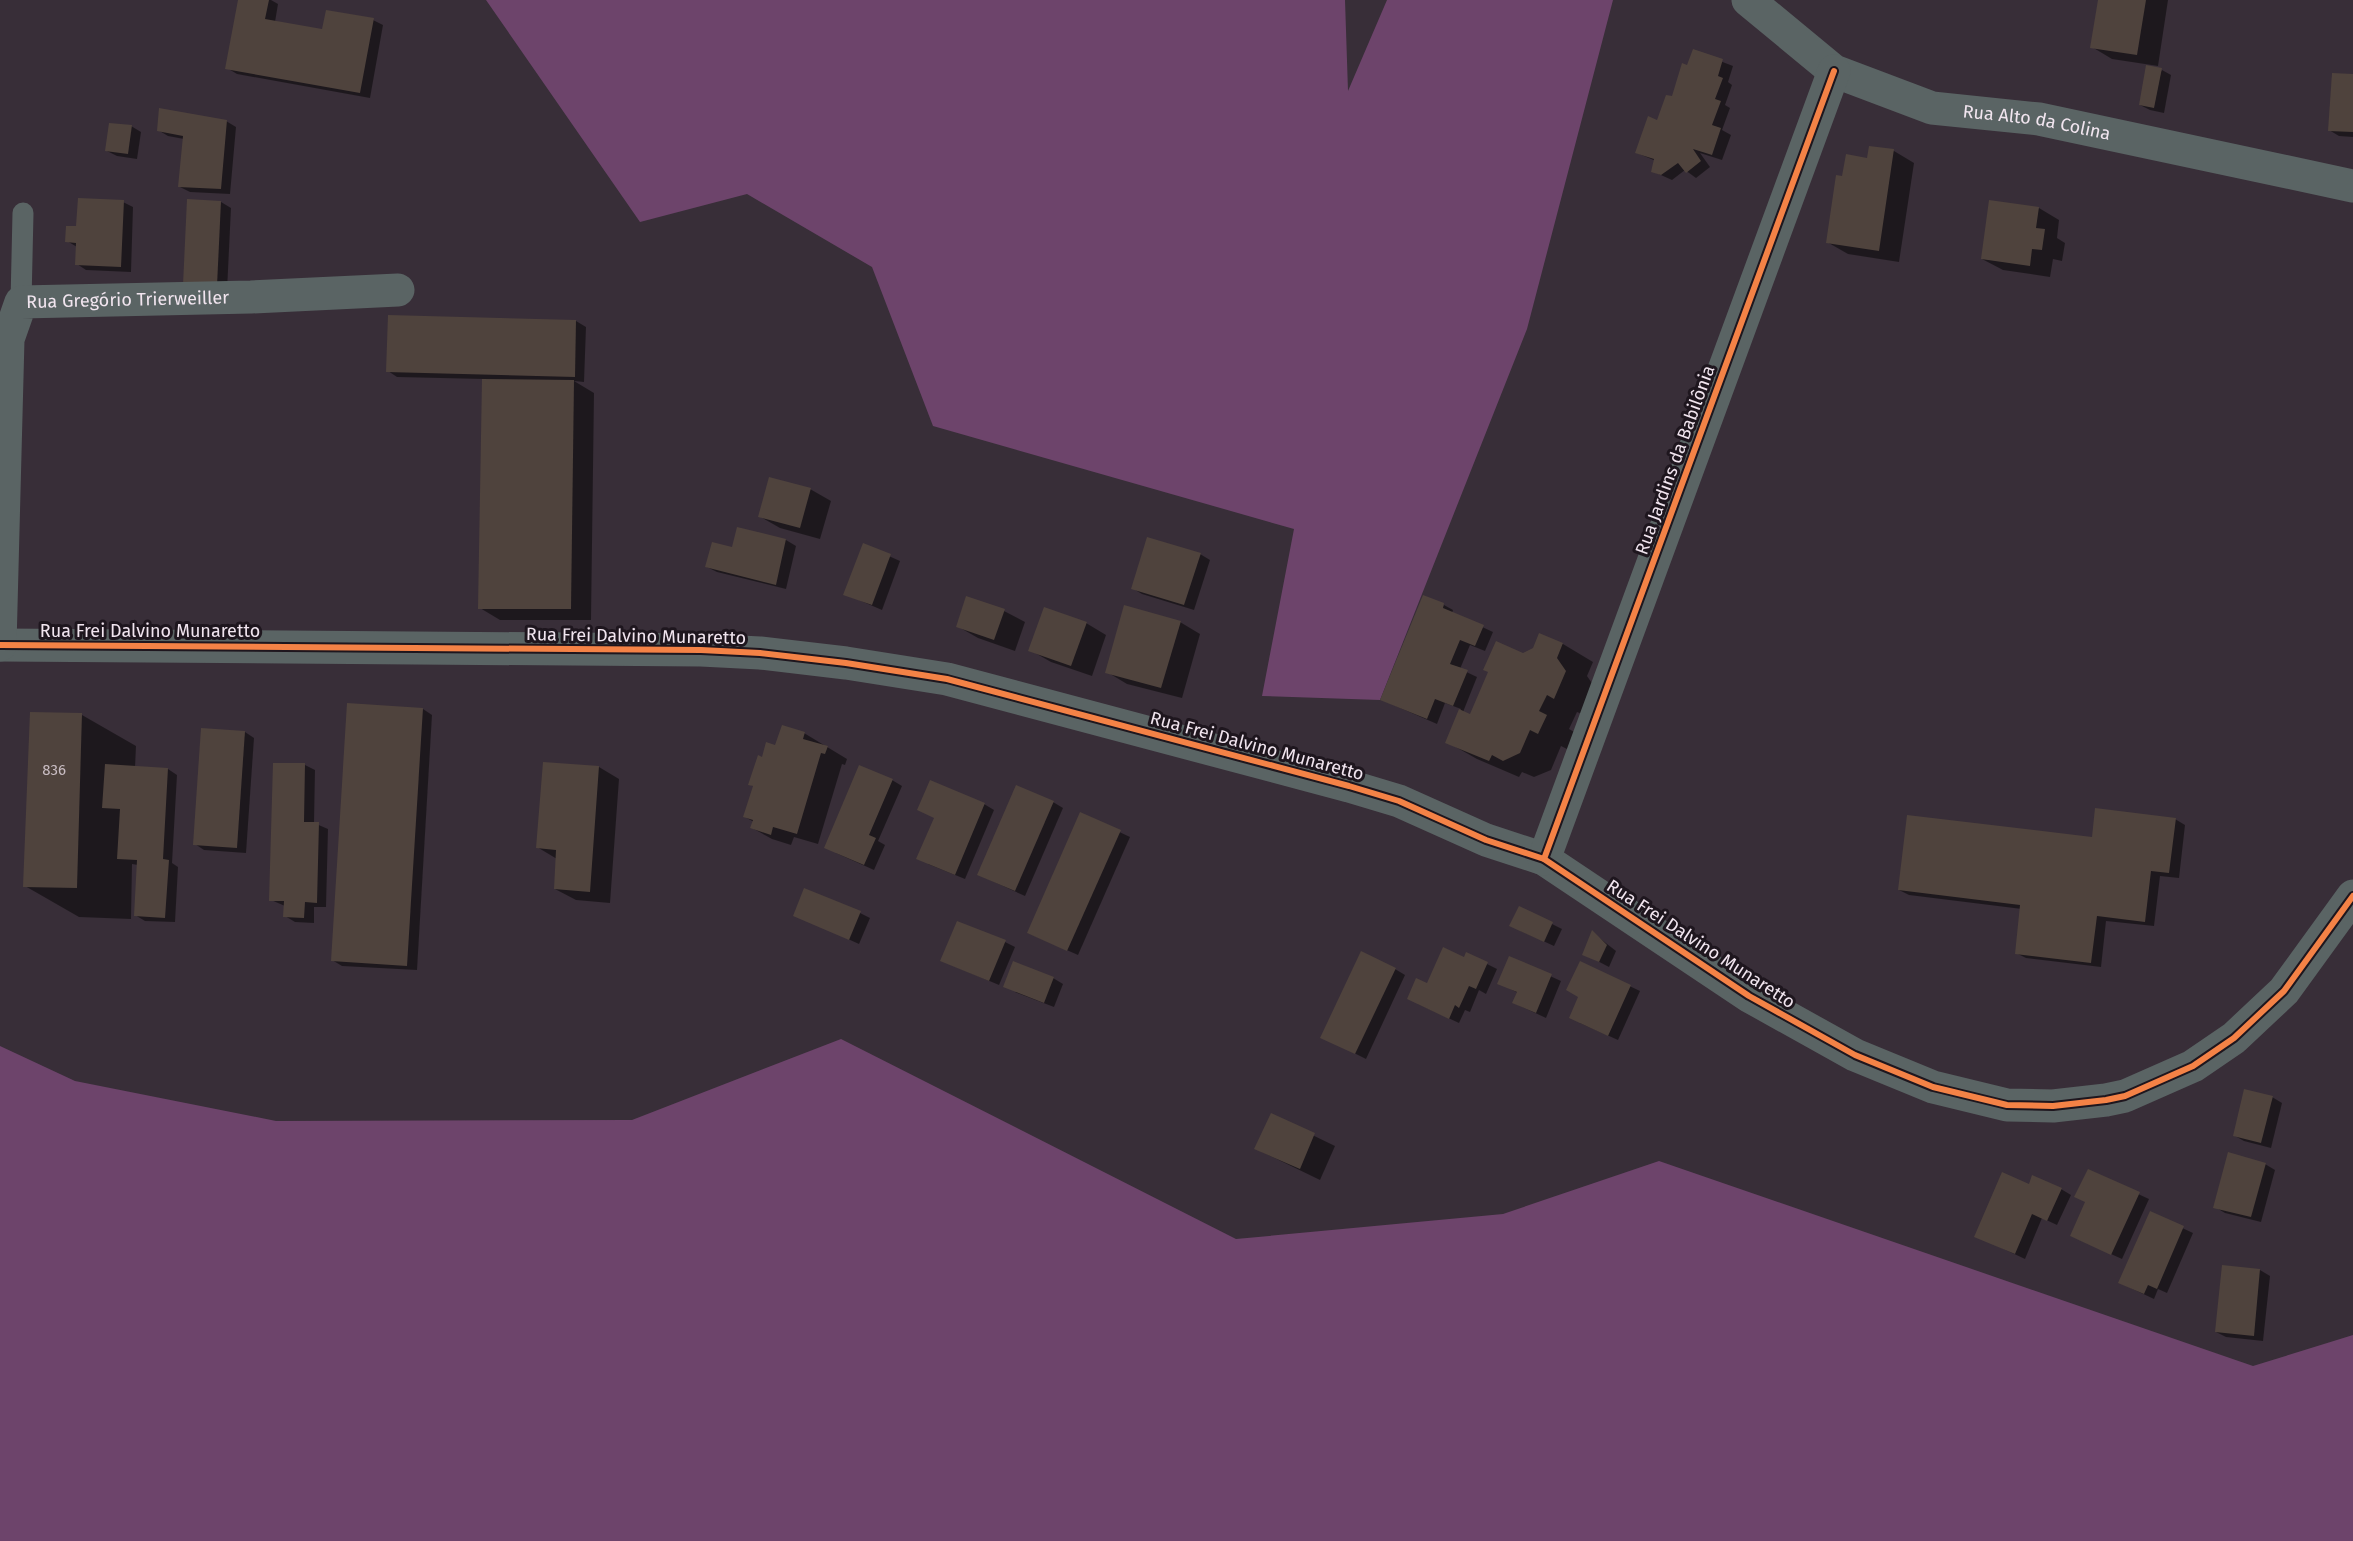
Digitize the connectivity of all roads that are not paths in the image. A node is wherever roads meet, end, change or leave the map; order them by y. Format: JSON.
{"nodes":[{"id":1,"x":1748,"y":0,"type":"edge"},
{"id":2,"x":1834,"y":71,"type":"junction"},
{"id":3,"x":2353,"y":186,"type":"edge"},
{"id":4,"x":23,"y":213,"type":"dead end"},
{"id":5,"x":398,"y":290,"type":"dead end"},
{"id":6,"x":21,"y":302,"type":"junction"},
{"id":7,"x":0,"y":645,"type":"edge"},
{"id":8,"x":1544,"y":859,"type":"junction"},
{"id":9,"x":2353,"y":896,"type":"edge"}],
"edges":[{"from":1,"to":2,"type":"street","name":"Rua Alto da Colina"},
{"from":2,"to":3,"type":"street","name":"Rua Alto da Colina"},
{"from":2,"to":8,"type":"street","name":"Rua Jardins da Babilônia"},
{"from":4,"to":6,"type":"lane"},
{"from":5,"to":6,"type":"street","name":"Rua Gregório Trierweiller"},
{"from":6,"to":7,"type":"street","name":"Rua Gregório Trierweiller"},
{"from":7,"to":8,"type":"street","name":"Rua Frei Dalvino Munaretto"},
{"from":8,"to":9,"type":"street","name":"Rua Frei Dalvino Munaretto"}]}
